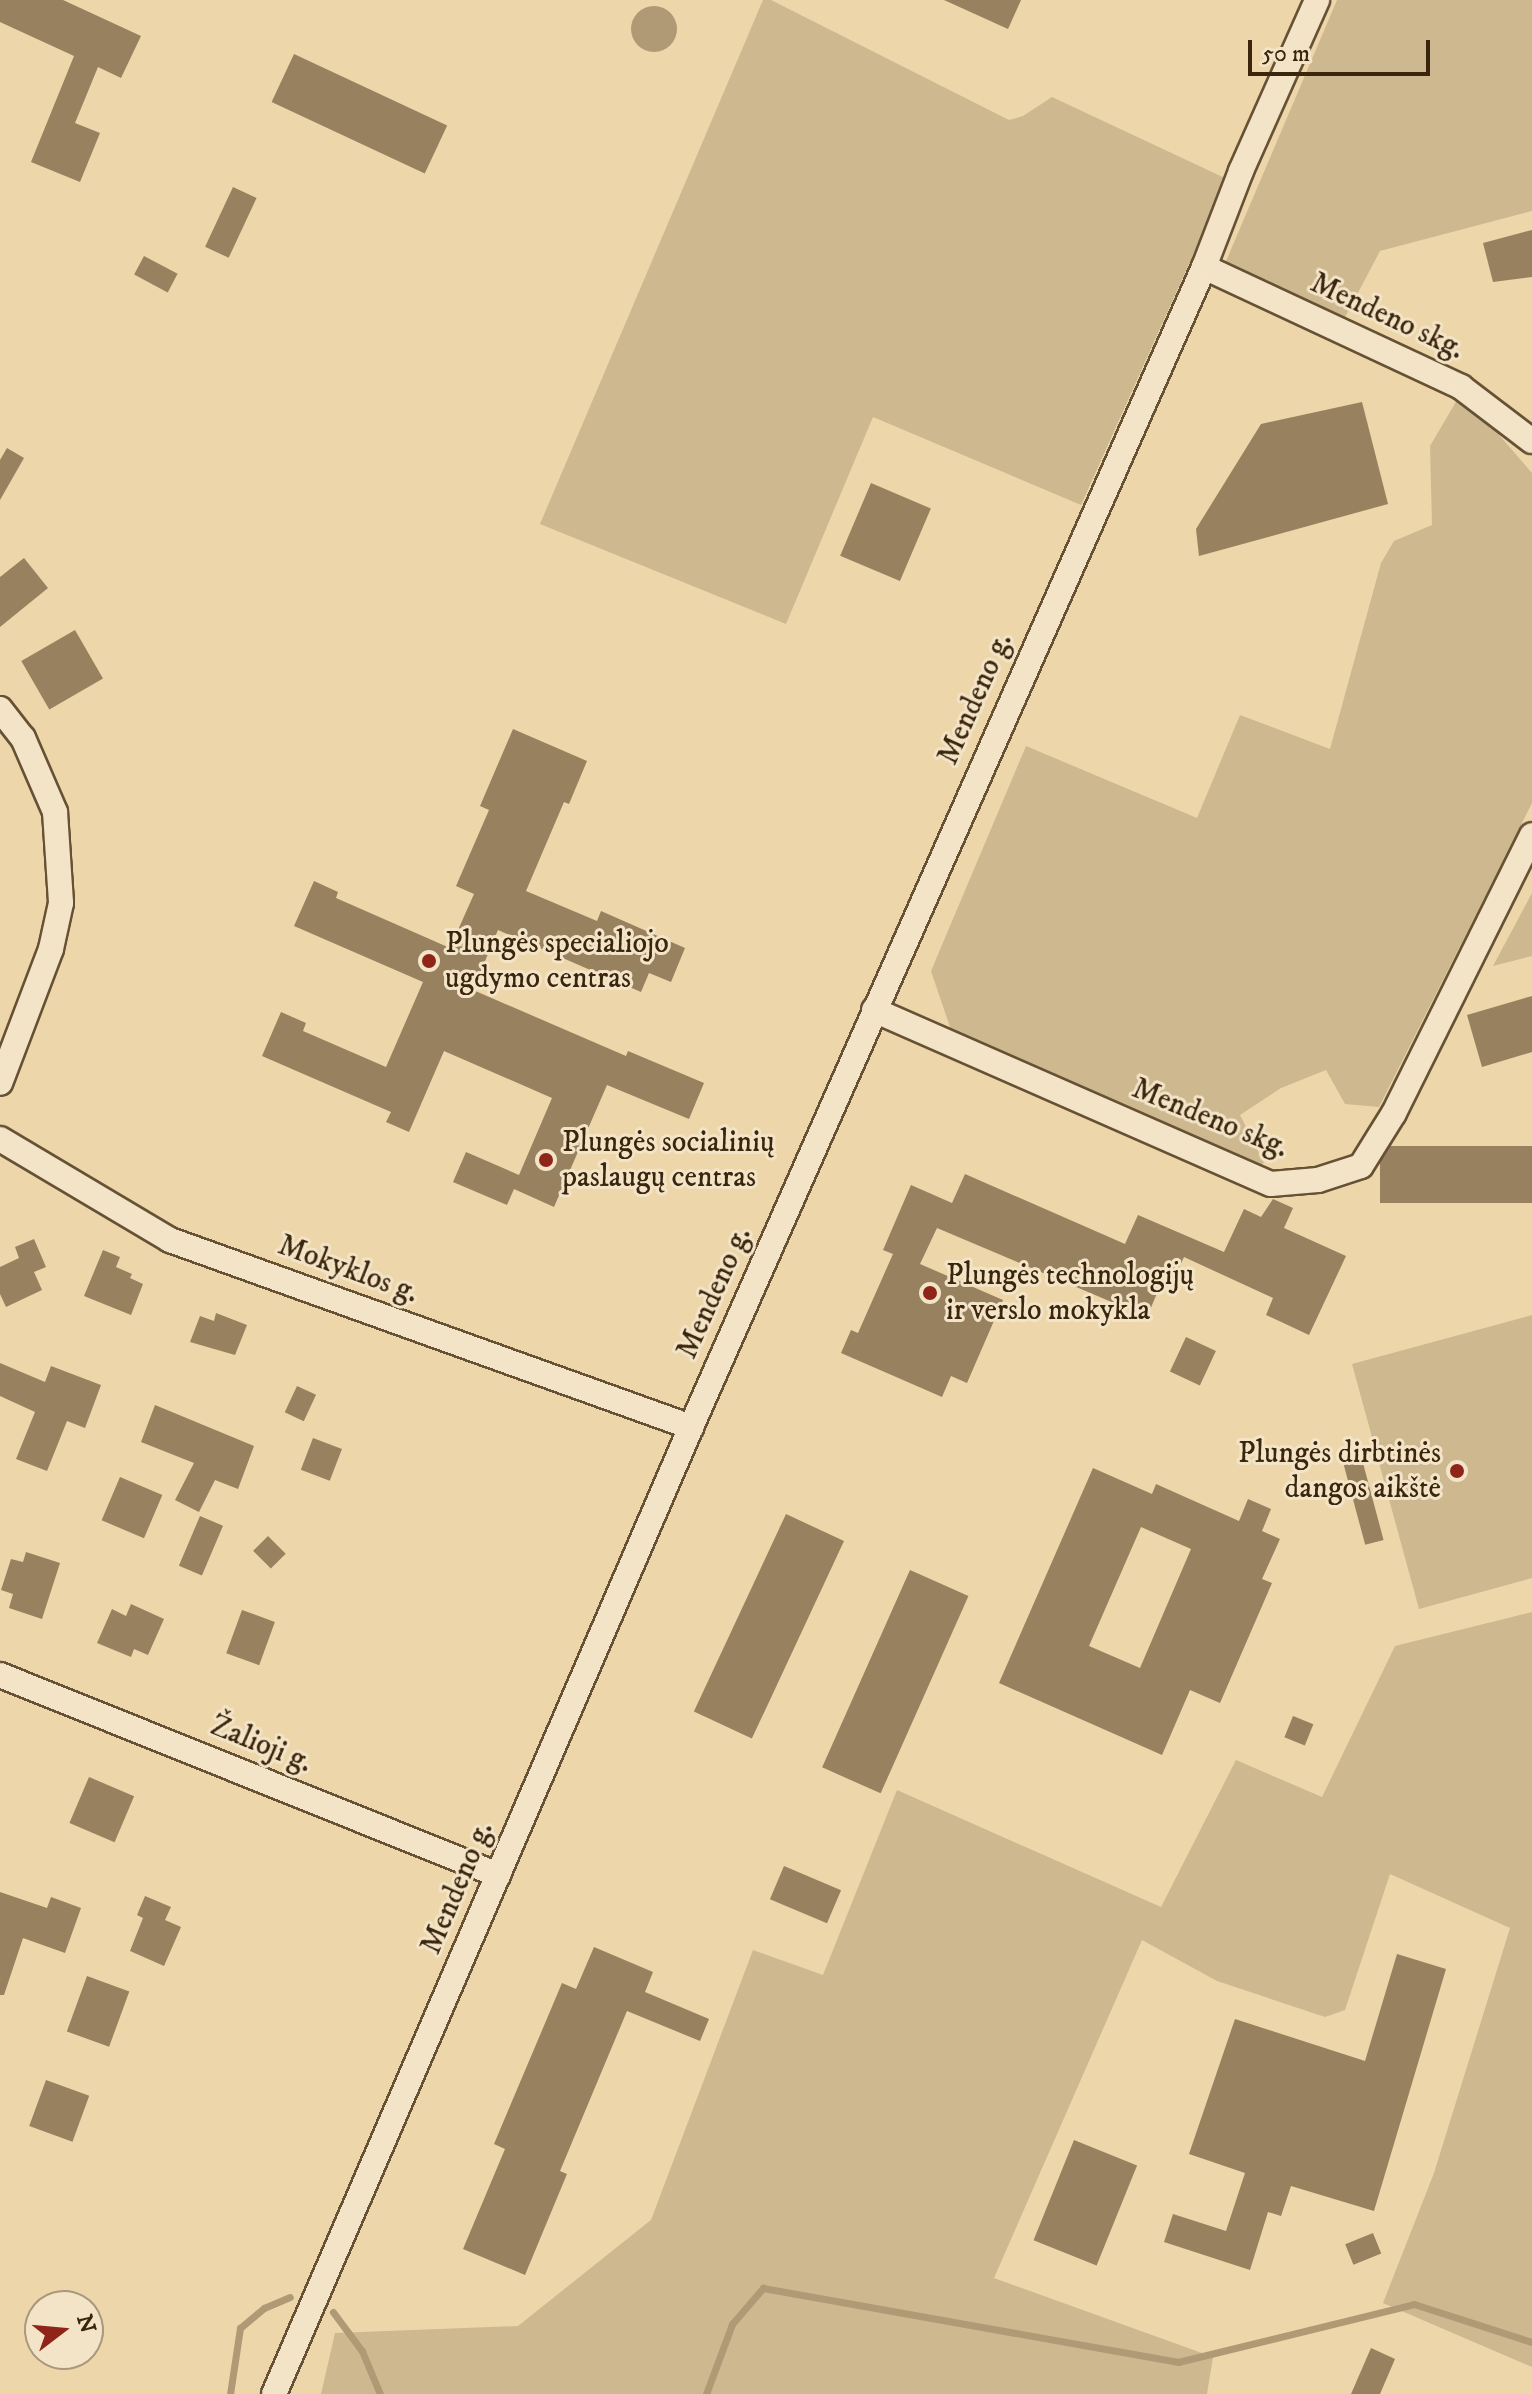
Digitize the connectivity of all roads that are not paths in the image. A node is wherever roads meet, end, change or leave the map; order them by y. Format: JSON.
{"nodes":[{"id":1,"x":1317,"y":0,"type":"edge"},
{"id":2,"x":1204,"y":267,"type":"junction"},
{"id":3,"x":1532,"y":441,"type":"edge"},
{"id":4,"x":0,"y":709,"type":"edge"},
{"id":5,"x":1532,"y":835,"type":"edge"},
{"id":6,"x":874,"y":1010,"type":"junction"},
{"id":7,"x":0,"y":1083,"type":"edge"},
{"id":8,"x":0,"y":1139,"type":"edge"},
{"id":9,"x":691,"y":1427,"type":"junction"},
{"id":10,"x":0,"y":1675,"type":"edge"},
{"id":11,"x":498,"y":1875,"type":"junction"},
{"id":12,"x":274,"y":2394,"type":"edge"}],
"edges":[{"from":1,"to":2,"type":"street","name":"Mendeno g."},
{"from":2,"to":3,"type":"street","name":"Mendeno skg."},
{"from":2,"to":6,"type":"street","name":"Mendeno g."},
{"from":4,"to":7,"type":"street"},
{"from":5,"to":6,"type":"street","name":"Mendeno skg."},
{"from":6,"to":9,"type":"street","name":"Mendeno g."},
{"from":8,"to":9,"type":"street","name":"Mokyklos g."},
{"from":9,"to":11,"type":"street","name":"Mendeno g."},
{"from":10,"to":11,"type":"street","name":"Žalioji g."},
{"from":11,"to":12,"type":"street","name":"Mendeno g."}]}
